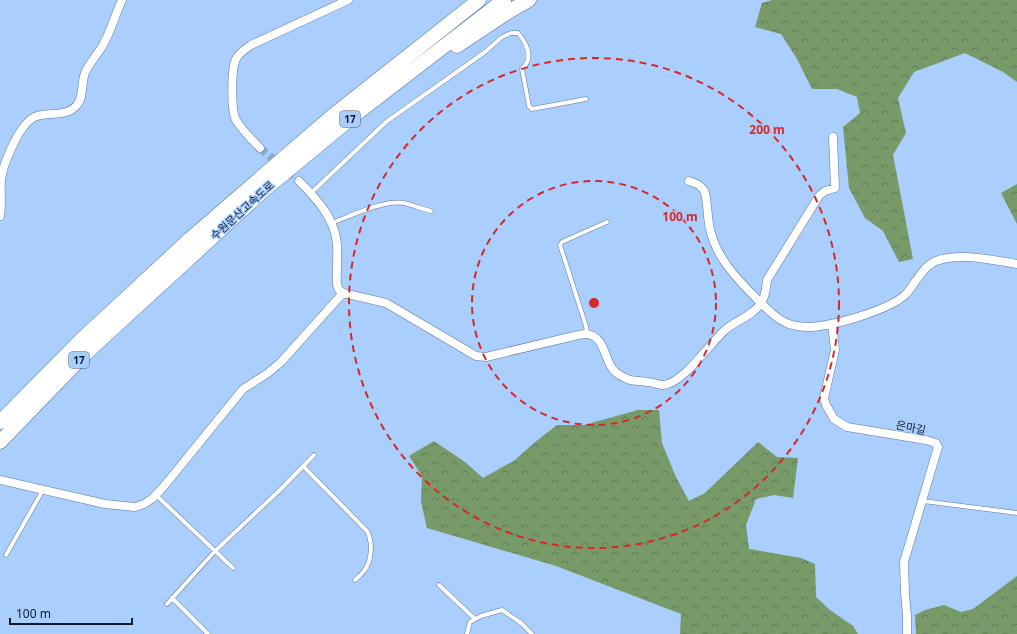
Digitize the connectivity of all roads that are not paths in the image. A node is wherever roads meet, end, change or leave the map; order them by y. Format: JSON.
{"nodes":[{"id":1,"x":122,"y":0,"type":"edge"},
{"id":2,"x":348,"y":0,"type":"edge"},
{"id":3,"x":479,"y":0,"type":"edge"},
{"id":4,"x":504,"y":0,"type":"edge"},
{"id":5,"x":529,"y":0,"type":"edge"},
{"id":6,"x":586,"y":99,"type":"dead end"},
{"id":7,"x":833,"y":137,"type":"dead end"},
{"id":8,"x":260,"y":148,"type":"tunnel mouth"},
{"id":9,"x":304,"y":156,"type":"junction"},
{"id":10,"x":299,"y":181,"type":"tunnel mouth"},
{"id":11,"x":689,"y":181,"type":"dead end"},
{"id":12,"x":311,"y":193,"type":"junction"},
{"id":13,"x":431,"y":211,"type":"dead end"},
{"id":14,"x":0,"y":216,"type":"edge"},
{"id":15,"x":607,"y":222,"type":"dead end"},
{"id":16,"x":332,"y":223,"type":"junction"},
{"id":17,"x":1017,"y":264,"type":"edge"},
{"id":18,"x":344,"y":294,"type":"junction"},
{"id":19,"x":761,"y":303,"type":"junction"},
{"id":20,"x":832,"y":324,"type":"junction"},
{"id":21,"x":587,"y":334,"type":"junction"},
{"id":22,"x":0,"y":422,"type":"edge"},
{"id":23,"x":0,"y":442,"type":"edge"},
{"id":24,"x":314,"y":455,"type":"dead end"},
{"id":25,"x":303,"y":466,"type":"junction"},
{"id":26,"x":0,"y":480,"type":"edge"},
{"id":27,"x":44,"y":490,"type":"junction"},
{"id":28,"x":156,"y":495,"type":"junction"},
{"id":29,"x":923,"y":500,"type":"junction"},
{"id":30,"x":1017,"y":513,"type":"edge"},
{"id":31,"x":215,"y":550,"type":"junction"},
{"id":32,"x":6,"y":555,"type":"dead end"},
{"id":33,"x":233,"y":568,"type":"dead end"},
{"id":34,"x":355,"y":580,"type":"dead end"},
{"id":35,"x":439,"y":585,"type":"dead end"},
{"id":36,"x":172,"y":598,"type":"junction"},
{"id":37,"x":167,"y":604,"type":"dead end"},
{"id":38,"x":475,"y":619,"type":"junction"},
{"id":39,"x":208,"y":634,"type":"edge"},
{"id":40,"x":467,"y":634,"type":"edge"},
{"id":41,"x":532,"y":634,"type":"edge"},
{"id":42,"x":907,"y":634,"type":"edge"}],
"edges":[{"from":1,"to":14,"type":"street"},
{"from":2,"to":8,"type":"street"},
{"from":3,"to":22,"type":"highway","name":"수원문산고속도로","number":"17"},
{"from":4,"to":9,"type":"highway","name":"수원문산고속도로","number":"17"},
{"from":5,"to":9,"type":"highway"},
{"from":6,"to":12,"type":"lane"},
{"from":7,"to":19,"type":"street"},
{"from":9,"to":23,"type":"highway","name":"수원문산고속도로","number":"17"},
{"from":10,"to":12,"type":"street"},
{"from":11,"to":19,"type":"street"},
{"from":12,"to":16,"type":"street"},
{"from":13,"to":16,"type":"lane"},
{"from":15,"to":21,"type":"lane"},
{"from":16,"to":18,"type":"street"},
{"from":17,"to":20,"type":"street"},
{"from":18,"to":21,"type":"street"},
{"from":18,"to":28,"type":"street"},
{"from":19,"to":20,"type":"street"},
{"from":19,"to":21,"type":"street"},
{"from":20,"to":29,"type":"street","name":"은마길"},
{"from":24,"to":25,"type":"lane"},
{"from":25,"to":31,"type":"lane"},
{"from":25,"to":34,"type":"lane"},
{"from":26,"to":27,"type":"street"},
{"from":27,"to":28,"type":"street"},
{"from":27,"to":32,"type":"lane"},
{"from":28,"to":31,"type":"lane"},
{"from":29,"to":30,"type":"lane"},
{"from":29,"to":42,"type":"street","name":"은마길"},
{"from":31,"to":33,"type":"lane"},
{"from":31,"to":36,"type":"lane"},
{"from":35,"to":38,"type":"lane"},
{"from":36,"to":37,"type":"lane"},
{"from":36,"to":39,"type":"lane"},
{"from":38,"to":40,"type":"lane"},
{"from":38,"to":41,"type":"lane"}]}
